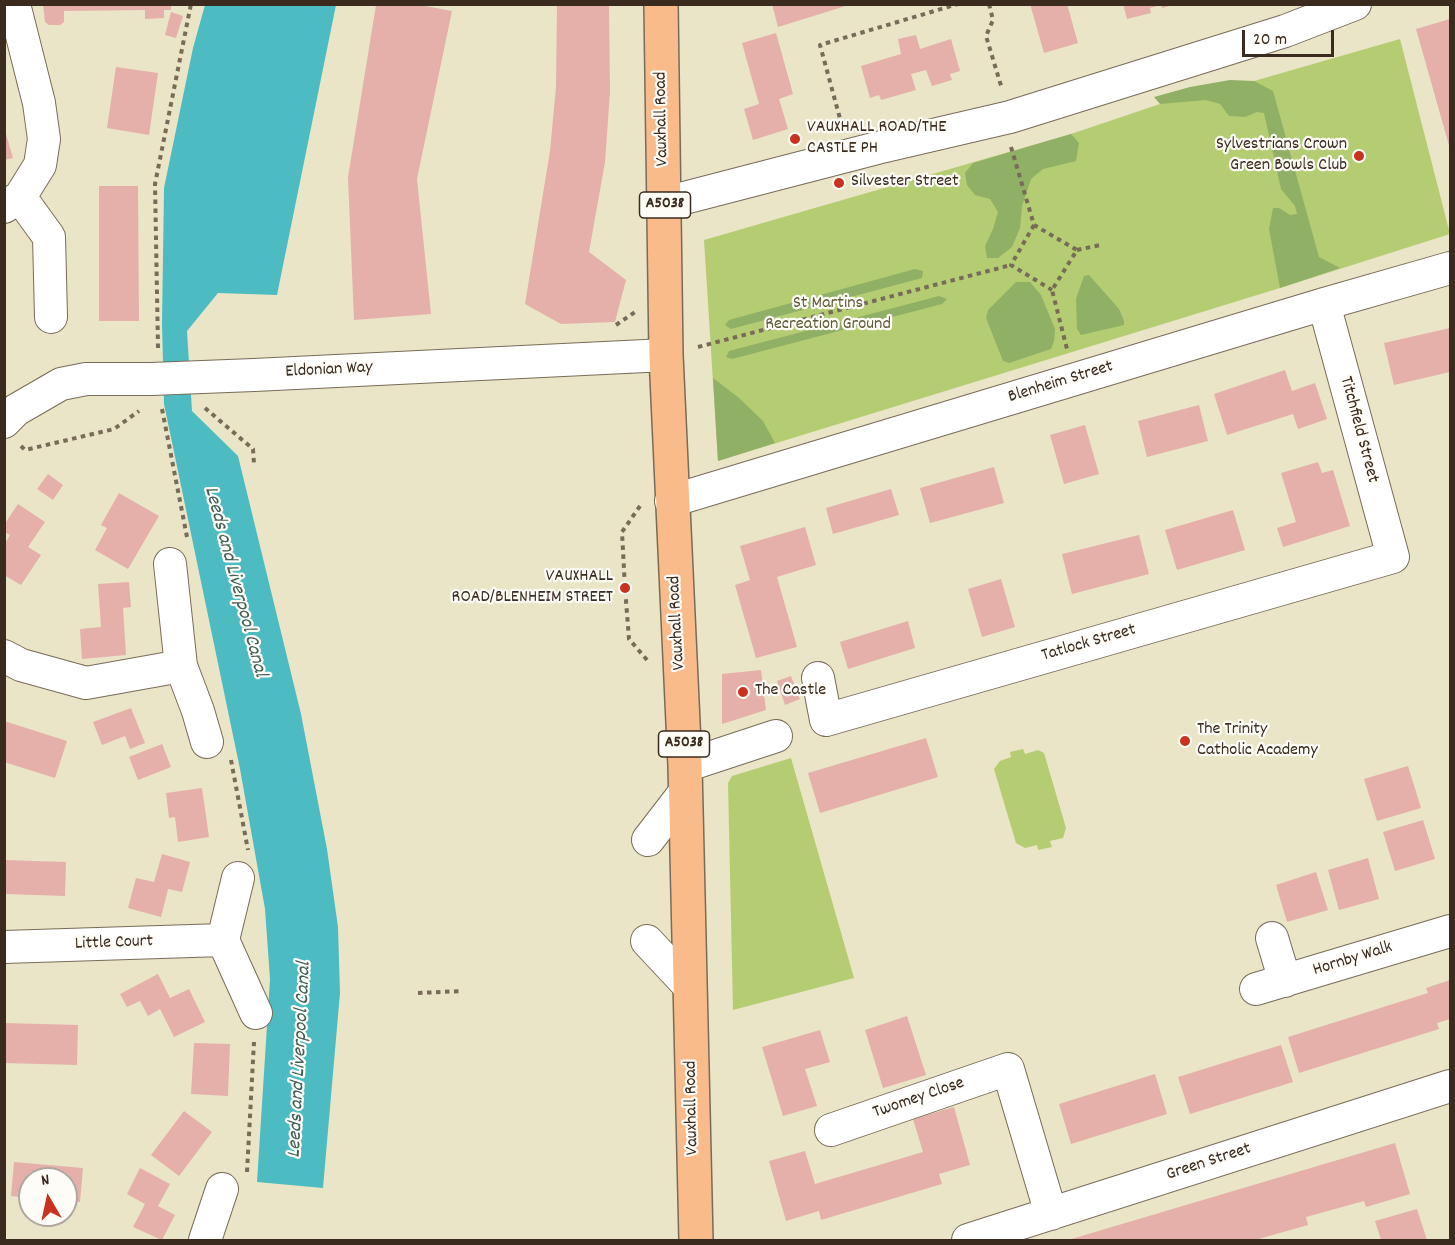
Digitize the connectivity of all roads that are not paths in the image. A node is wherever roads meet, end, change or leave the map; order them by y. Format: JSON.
{"nodes":[{"id":1,"x":14,"y":4,"type":"edge"},
{"id":2,"x":661,"y":4,"type":"edge"},
{"id":3,"x":1355,"y":4,"type":"edge"},
{"id":4,"x":12,"y":202,"type":"edge"},
{"id":5,"x":665,"y":203,"type":"junction"},
{"id":6,"x":1450,"y":267,"type":"edge"},
{"id":7,"x":1324,"y":304,"type":"junction"},
{"id":8,"x":51,"y":317,"type":"dead end"},
{"id":9,"x":666,"y":355,"type":"junction"},
{"id":10,"x":11,"y":433,"type":"edge"},
{"id":11,"x":672,"y":501,"type":"junction"},
{"id":12,"x":1393,"y":557,"type":"joint"},
{"id":13,"x":170,"y":564,"type":"dead end"},
{"id":14,"x":4,"y":656,"type":"edge"},
{"id":15,"x":181,"y":666,"type":"junction"},
{"id":16,"x":818,"y":678,"type":"dead end"},
{"id":17,"x":776,"y":736,"type":"dead end"},
{"id":18,"x":207,"y":742,"type":"dead end"},
{"id":19,"x":685,"y":779,"type":"junction"},
{"id":20,"x":648,"y":840,"type":"dead end"},
{"id":21,"x":238,"y":878,"type":"dead end"},
{"id":22,"x":1450,"y":931,"type":"edge"},
{"id":23,"x":1272,"y":939,"type":"dead end"},
{"id":24,"x":223,"y":940,"type":"junction"},
{"id":25,"x":647,"y":941,"type":"dead end"},
{"id":26,"x":4,"y":947,"type":"edge"},
{"id":27,"x":690,"y":987,"type":"junction"},
{"id":28,"x":256,"y":1012,"type":"dead end"},
{"id":29,"x":1450,"y":1086,"type":"edge"},
{"id":30,"x":831,"y":1130,"type":"dead end"},
{"id":31,"x":222,"y":1189,"type":"dead end"},
{"id":32,"x":1052,"y":1214,"type":"junction"},
{"id":33,"x":206,"y":1240,"type":"edge"},
{"id":34,"x":696,"y":1240,"type":"edge"},
{"id":35,"x":968,"y":1240,"type":"edge"}],
"edges":[{"from":1,"to":4,"type":"street"},
{"from":2,"to":5,"type":"main road","name":"Vauxhall Road","number":"A5038"},
{"from":3,"to":5,"type":"street"},
{"from":4,"to":8,"type":"street"},
{"from":5,"to":9,"type":"main road","name":"Vauxhall Road","number":"A5038"},
{"from":6,"to":7,"type":"street","name":"Blenheim Street"},
{"from":7,"to":11,"type":"street","name":"Blenheim Street"},
{"from":7,"to":12,"type":"street","name":"Titchfield Street"},
{"from":9,"to":10,"type":"street","name":"Eldonian Way","bridge":true},
{"from":9,"to":11,"type":"main road","name":"Vauxhall Road","number":"A5038"},
{"from":11,"to":19,"type":"main road","name":"Vauxhall Road","number":"A5038"},
{"from":12,"to":16,"type":"street","name":"Tatlock Street"},
{"from":13,"to":15,"type":"street"},
{"from":14,"to":15,"type":"street"},
{"from":15,"to":18,"type":"street"},
{"from":17,"to":19,"type":"street"},
{"from":19,"to":20,"type":"street"},
{"from":19,"to":27,"type":"main road","name":"Vauxhall Road","number":"A5038"},
{"from":21,"to":24,"type":"street"},
{"from":22,"to":23,"type":"street","name":"Hornby Walk"},
{"from":24,"to":26,"type":"street","name":"Little Court"},
{"from":24,"to":28,"type":"street"},
{"from":25,"to":27,"type":"street"},
{"from":27,"to":34,"type":"main road","name":"Vauxhall Road","number":"A5038"},
{"from":29,"to":32,"type":"street","name":"Green Street"},
{"from":30,"to":32,"type":"street","name":"Twomey Close"},
{"from":31,"to":33,"type":"street"},
{"from":32,"to":35,"type":"street","name":"Green Street"}]}
